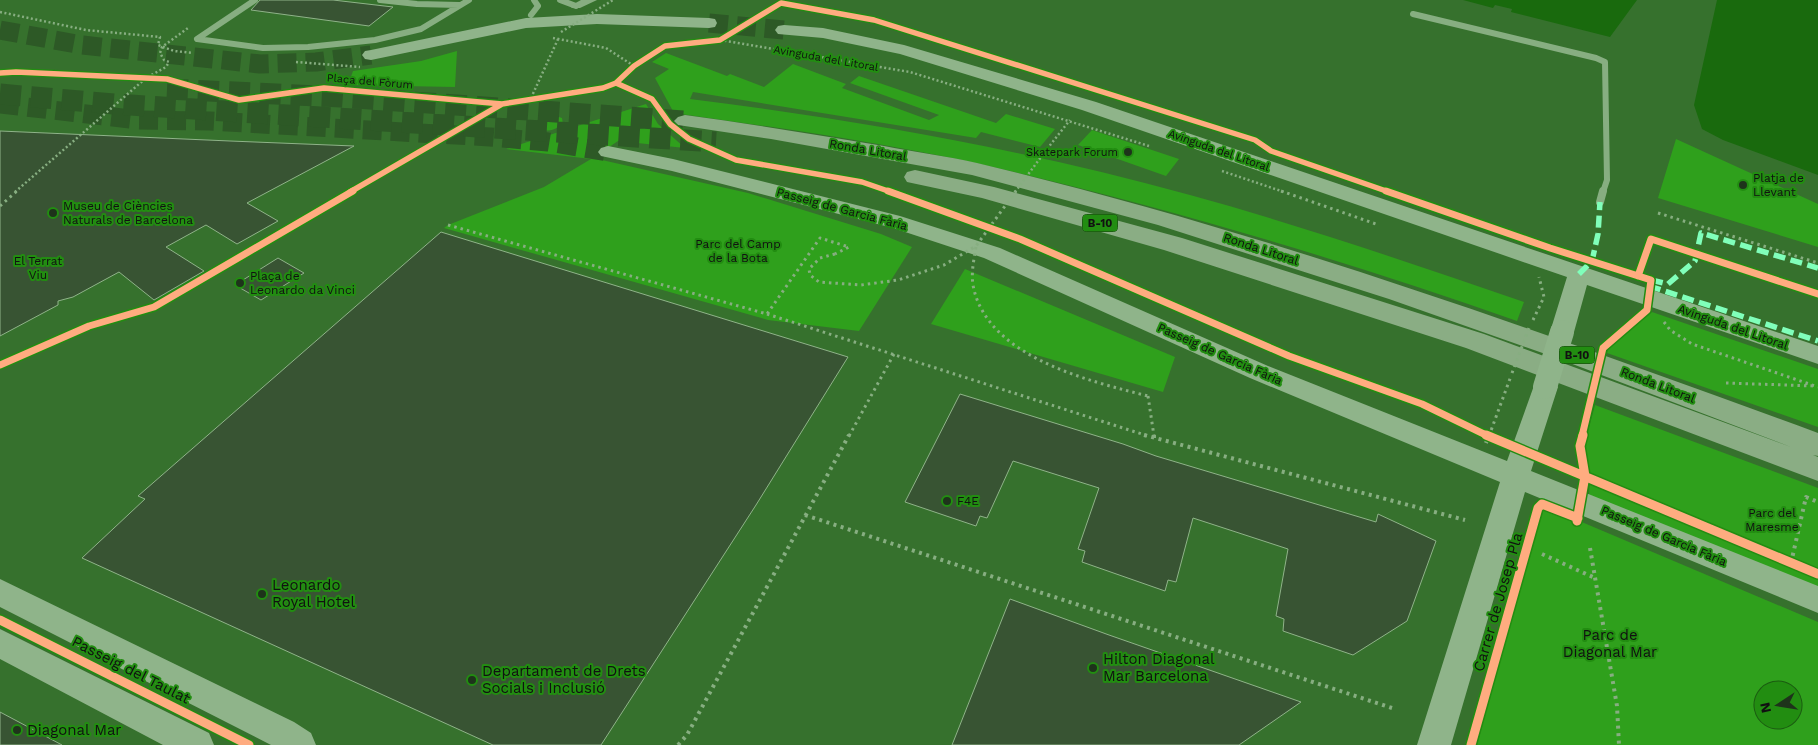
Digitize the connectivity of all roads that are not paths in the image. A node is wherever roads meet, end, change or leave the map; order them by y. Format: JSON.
{"nodes":[{"id":1,"x":255,"y":0,"type":"edge"},
{"id":2,"x":380,"y":0,"type":"edge"},
{"id":3,"x":469,"y":0,"type":"edge"},
{"id":4,"x":560,"y":0,"type":"edge"},
{"id":5,"x":584,"y":3,"type":"edge"},
{"id":6,"x":459,"y":5,"type":"junction"},
{"id":7,"x":530,"y":13,"type":"edge"},
{"id":8,"x":1413,"y":14,"type":"dead end"},
{"id":9,"x":597,"y":19,"type":"junction"},
{"id":10,"x":709,"y":23,"type":"tunnel mouth"},
{"id":11,"x":784,"y":30,"type":"tunnel mouth"},
{"id":12,"x":369,"y":61,"type":"tunnel mouth"},
{"id":13,"x":685,"y":121,"type":"tunnel mouth"},
{"id":14,"x":716,"y":142,"type":"tunnel mouth"},
{"id":15,"x":608,"y":152,"type":"tunnel mouth"},
{"id":16,"x":1600,"y":202,"type":"dead end"},
{"id":17,"x":1580,"y":274,"type":"junction"},
{"id":18,"x":1818,"y":355,"type":"edge"},
{"id":19,"x":1771,"y":428,"type":"junction"},
{"id":20,"x":1818,"y":440,"type":"edge"},
{"id":21,"x":1818,"y":445,"type":"edge"},
{"id":22,"x":1818,"y":470,"type":"edge"},
{"id":23,"x":1517,"y":477,"type":"junction"},
{"id":24,"x":0,"y":592,"type":"edge"},
{"id":25,"x":1818,"y":600,"type":"edge"},
{"id":26,"x":0,"y":643,"type":"edge"},
{"id":27,"x":197,"y":745,"type":"edge"},
{"id":28,"x":299,"y":745,"type":"edge"},
{"id":29,"x":1434,"y":745,"type":"edge"}],
"edges":[{"from":1,"to":6,"type":"lane"},
{"from":2,"to":6,"type":"lane"},
{"from":3,"to":6,"type":"lane"},
{"from":4,"to":5,"type":"lane"},
{"from":5,"to":7,"type":"main road"},
{"from":5,"to":9,"type":"main road"},
{"from":7,"to":9,"type":"main road"},
{"from":7,"to":12,"type":"main road"},
{"from":8,"to":16,"type":"lane"},
{"from":9,"to":10,"type":"main road"},
{"from":11,"to":17,"type":"main road","name":"Avinguda del Litoral"},
{"from":13,"to":19,"type":"highway","name":"Ronda Litoral","number":"B-10"},
{"from":14,"to":22,"type":"highway","name":"Ronda Litoral","number":"B-10"},
{"from":15,"to":23,"type":"main road","name":"Passeig de Garcia Fària"},
{"from":17,"to":18,"type":"main road","name":"Avinguda del Litoral"},
{"from":17,"to":23,"type":"main road","name":"Carrer de Josep Pla","bridge":true},
{"from":19,"to":20,"type":"highway"},
{"from":19,"to":21,"type":"highway","name":"Ronda Litoral","number":"B-10"},
{"from":23,"to":25,"type":"main road","name":"Passeig de Garcia Fària"},
{"from":23,"to":29,"type":"main road","name":"Carrer de Josep Pla"},
{"from":24,"to":28,"type":"main road","name":"Passeig del Taulat"},
{"from":26,"to":27,"type":"main road"}]}
